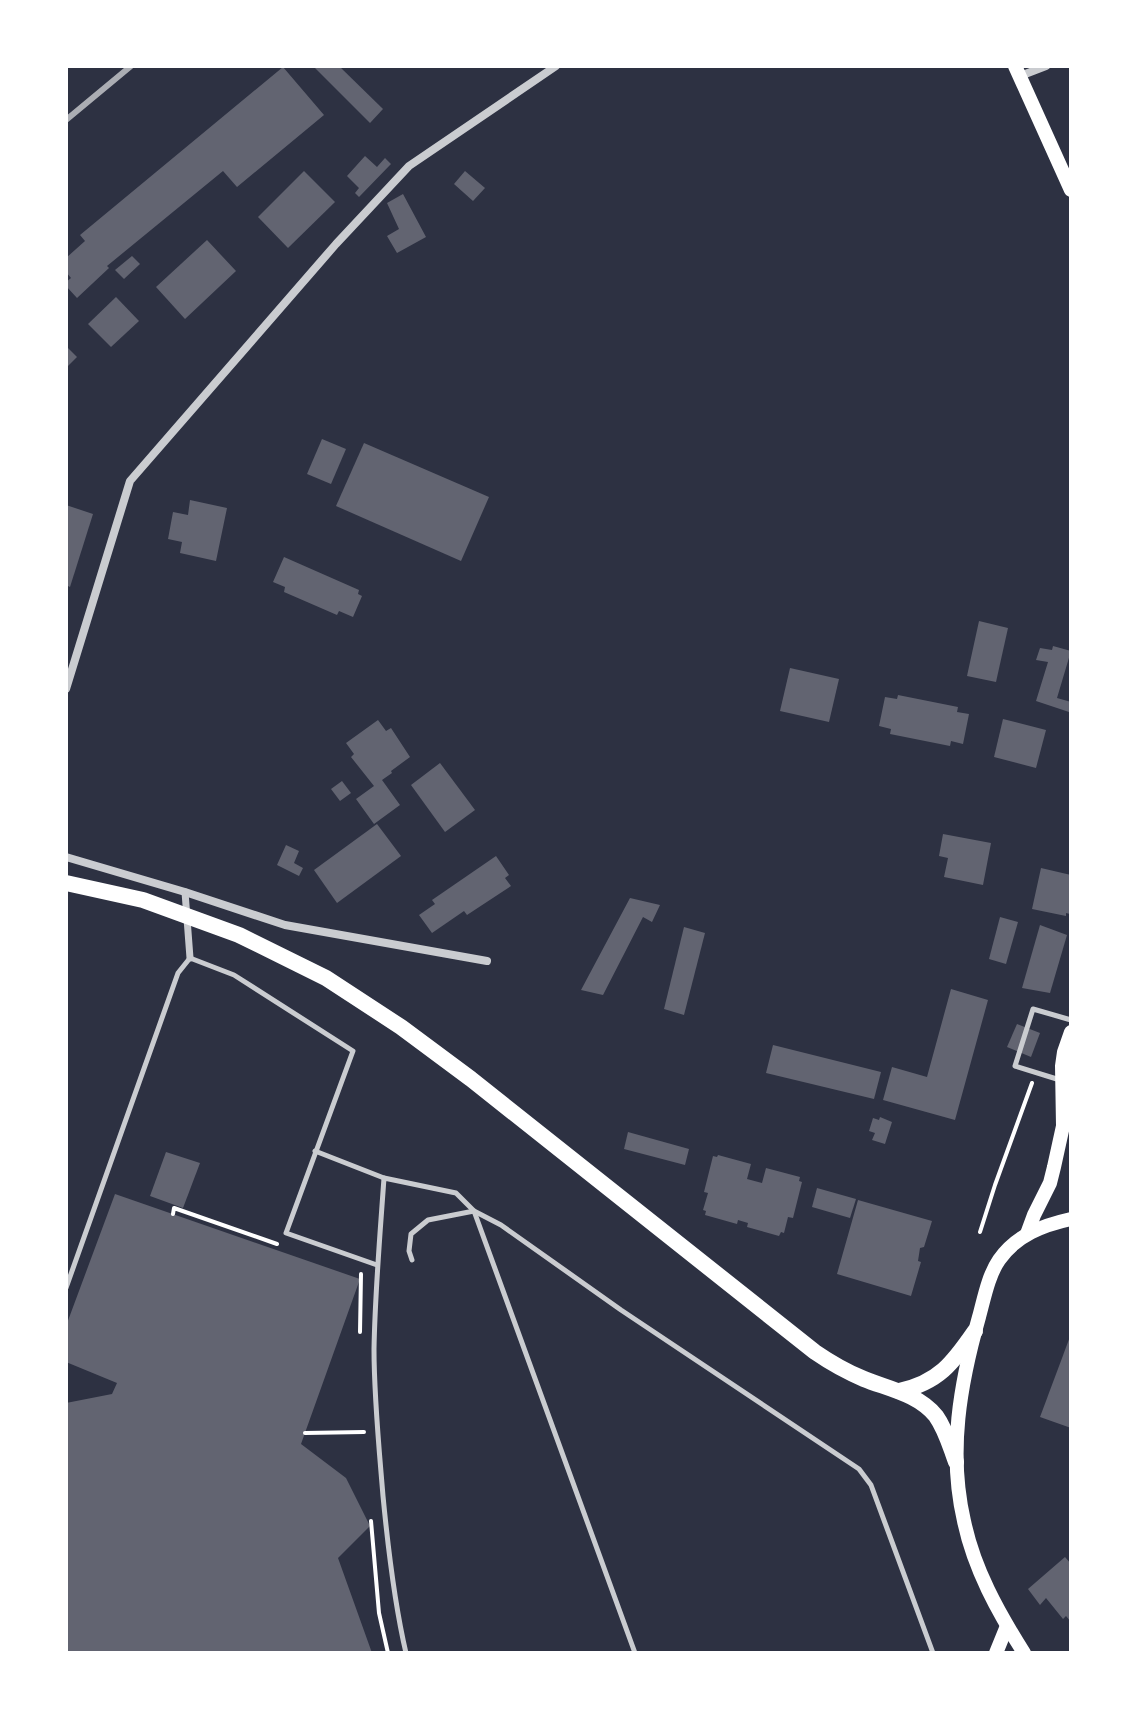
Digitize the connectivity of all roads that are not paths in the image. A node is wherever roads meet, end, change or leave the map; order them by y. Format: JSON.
{"nodes":[{"id":1,"x":556,"y":66,"type":"edge"},
{"id":2,"x":1046,"y":66,"type":"edge"},
{"id":3,"x":1018,"y":71,"type":"edge"},
{"id":4,"x":1071,"y":190,"type":"edge"},
{"id":5,"x":66,"y":689,"type":"edge"},
{"id":6,"x":66,"y":857,"type":"edge"},
{"id":7,"x":66,"y":883,"type":"edge"},
{"id":8,"x":185,"y":892,"type":"junction"},
{"id":9,"x":190,"y":958,"type":"junction"},
{"id":10,"x":487,"y":961,"type":"dead end"},
{"id":11,"x":1071,"y":1020,"type":"edge"},
{"id":12,"x":1071,"y":1032,"type":"edge"},
{"id":13,"x":1061,"y":1080,"type":"junction"},
{"id":14,"x":1063,"y":1126,"type":"junction"},
{"id":15,"x":1071,"y":1141,"type":"edge"},
{"id":16,"x":315,"y":1151,"type":"junction"},
{"id":17,"x":384,"y":1178,"type":"junction"},
{"id":18,"x":474,"y":1211,"type":"junction"},
{"id":19,"x":1071,"y":1219,"type":"edge"},
{"id":20,"x":1027,"y":1234,"type":"junction"},
{"id":21,"x":412,"y":1260,"type":"dead end"},
{"id":22,"x":377,"y":1265,"type":"junction"},
{"id":23,"x":66,"y":1288,"type":"edge"},
{"id":24,"x":975,"y":1331,"type":"junction"},
{"id":25,"x":899,"y":1391,"type":"junction"},
{"id":26,"x":956,"y":1462,"type":"junction"},
{"id":27,"x":1007,"y":1626,"type":"junction"},
{"id":28,"x":406,"y":1653,"type":"edge"},
{"id":29,"x":635,"y":1653,"type":"edge"},
{"id":30,"x":933,"y":1653,"type":"edge"},
{"id":31,"x":996,"y":1653,"type":"edge"},
{"id":32,"x":1024,"y":1653,"type":"edge"}],
"edges":[{"from":1,"to":5,"type":"street"},
{"from":2,"to":3,"type":"street"},
{"from":3,"to":4,"type":"main road"},
{"from":6,"to":8,"type":"street"},
{"from":7,"to":25,"type":"highway"},
{"from":8,"to":9,"type":"street"},
{"from":8,"to":10,"type":"street"},
{"from":9,"to":16,"type":"lane"},
{"from":9,"to":23,"type":"lane"},
{"from":11,"to":13,"type":"lane"},
{"from":12,"to":13,"type":"main road"},
{"from":13,"to":14,"type":"main road"},
{"from":14,"to":15,"type":"main road"},
{"from":14,"to":20,"type":"main road"},
{"from":16,"to":17,"type":"lane"},
{"from":16,"to":22,"type":"lane"},
{"from":17,"to":18,"type":"lane"},
{"from":17,"to":22,"type":"lane"},
{"from":18,"to":21,"type":"lane"},
{"from":18,"to":29,"type":"lane"},
{"from":18,"to":30,"type":"lane"},
{"from":19,"to":20,"type":"main road"},
{"from":20,"to":24,"type":"main road"},
{"from":22,"to":28,"type":"lane"},
{"from":24,"to":25,"type":"highway"},
{"from":24,"to":26,"type":"main road"},
{"from":25,"to":26,"type":"highway"},
{"from":26,"to":27,"type":"main road"},
{"from":27,"to":31,"type":"main road"},
{"from":27,"to":32,"type":"main road"}]}
